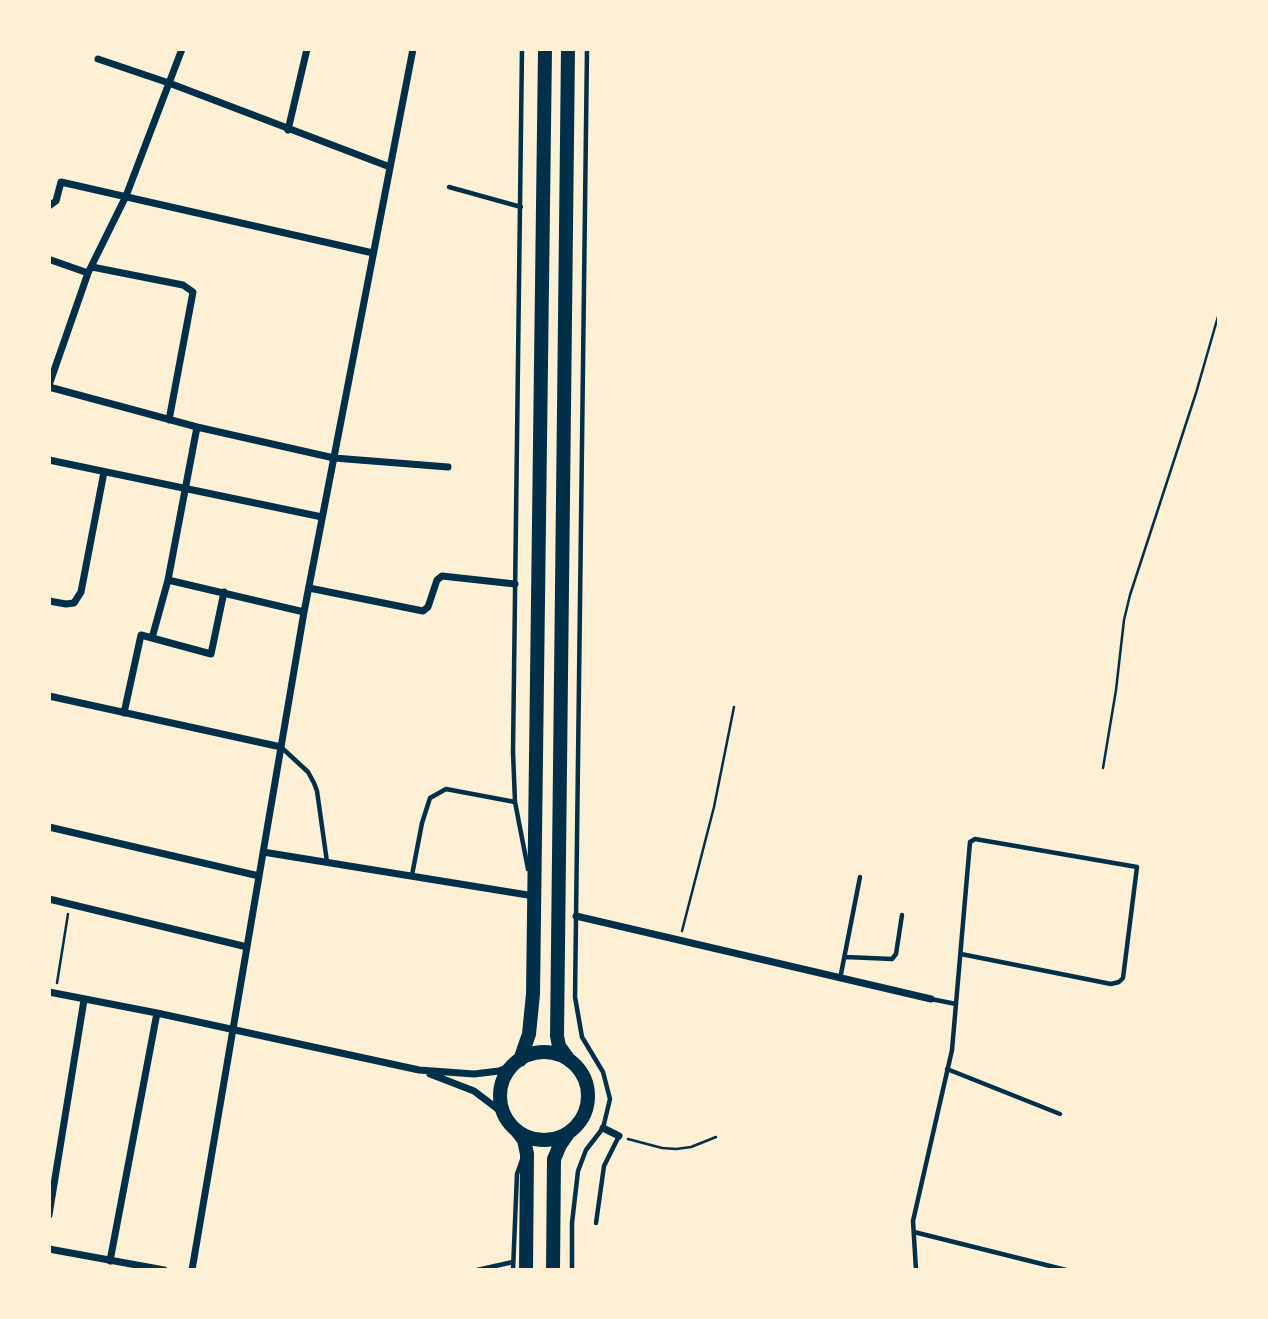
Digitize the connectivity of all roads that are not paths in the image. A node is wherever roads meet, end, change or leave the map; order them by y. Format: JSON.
{"nodes":[{"id":1,"x":182,"y":49,"type":"edge"},
{"id":2,"x":307,"y":49,"type":"edge"},
{"id":3,"x":412,"y":49,"type":"edge"},
{"id":4,"x":522,"y":49,"type":"edge"},
{"id":5,"x":545,"y":49,"type":"edge"},
{"id":6,"x":568,"y":49,"type":"edge"},
{"id":7,"x":587,"y":49,"type":"edge"},
{"id":8,"x":98,"y":59,"type":"dead end"},
{"id":9,"x":169,"y":83,"type":"junction"},
{"id":10,"x":288,"y":130,"type":"junction"},
{"id":11,"x":390,"y":167,"type":"junction"},
{"id":12,"x":449,"y":187,"type":"dead end"},
{"id":13,"x":126,"y":196,"type":"junction"},
{"id":14,"x":49,"y":206,"type":"edge"},
{"id":15,"x":521,"y":207,"type":"junction"},
{"id":16,"x":373,"y":253,"type":"junction"},
{"id":17,"x":51,"y":260,"type":"dead end"},
{"id":18,"x":90,"y":270,"type":"junction"},
{"id":19,"x":49,"y":386,"type":"edge"},
{"id":20,"x":169,"y":420,"type":"junction"},
{"id":21,"x":197,"y":427,"type":"junction"},
{"id":22,"x":334,"y":458,"type":"junction"},
{"id":23,"x":49,"y":460,"type":"edge"},
{"id":24,"x":448,"y":467,"type":"dead end"},
{"id":25,"x":104,"y":472,"type":"junction"},
{"id":26,"x":185,"y":489,"type":"junction"},
{"id":27,"x":322,"y":517,"type":"junction"},
{"id":28,"x":168,"y":580,"type":"junction"},
{"id":29,"x":515,"y":584,"type":"junction"},
{"id":30,"x":309,"y":588,"type":"junction"},
{"id":31,"x":224,"y":592,"type":"junction"},
{"id":32,"x":49,"y":601,"type":"edge"},
{"id":33,"x":304,"y":612,"type":"junction"},
{"id":34,"x":152,"y":638,"type":"junction"},
{"id":35,"x":49,"y":696,"type":"edge"},
{"id":36,"x":124,"y":713,"type":"junction"},
{"id":37,"x":281,"y":747,"type":"junction"},
{"id":38,"x":515,"y":802,"type":"junction"},
{"id":39,"x":49,"y":827,"type":"edge"},
{"id":40,"x":263,"y":852,"type":"junction"},
{"id":41,"x":327,"y":863,"type":"junction"},
{"id":42,"x":259,"y":876,"type":"junction"},
{"id":43,"x":412,"y":876,"type":"junction"},
{"id":44,"x":860,"y":877,"type":"dead end"},
{"id":45,"x":534,"y":895,"type":"junction"},
{"id":46,"x":49,"y":899,"type":"edge"},
{"id":47,"x":902,"y":915,"type":"dead end"},
{"id":48,"x":576,"y":916,"type":"junction"},
{"id":49,"x":247,"y":947,"type":"junction"},
{"id":50,"x":961,"y":954,"type":"junction"},
{"id":51,"x":846,"y":957,"type":"junction"},
{"id":52,"x":840,"y":979,"type":"junction"},
{"id":53,"x":52,"y":993,"type":"edge"},
{"id":54,"x":931,"y":999,"type":"joint"},
{"id":55,"x":84,"y":1000,"type":"junction"},
{"id":56,"x":956,"y":1004,"type":"junction"},
{"id":57,"x":157,"y":1013,"type":"junction"},
{"id":58,"x":233,"y":1029,"type":"junction"},
{"id":59,"x":569,"y":1059,"type":"junction"},
{"id":60,"x":517,"y":1062,"type":"junction"},
{"id":61,"x":947,"y":1069,"type":"junction"},
{"id":62,"x":419,"y":1070,"type":"junction"},
{"id":63,"x":503,"y":1112,"type":"junction"},
{"id":64,"x":1059,"y":1114,"type":"dead end"},
{"id":65,"x":603,"y":1128,"type":"junction"},
{"id":66,"x":517,"y":1130,"type":"junction"},
{"id":67,"x":569,"y":1133,"type":"junction"},
{"id":68,"x":619,"y":1136,"type":"joint"},
{"id":69,"x":49,"y":1215,"type":"edge"},
{"id":70,"x":596,"y":1223,"type":"dead end"},
{"id":71,"x":914,"y":1232,"type":"junction"},
{"id":72,"x":49,"y":1250,"type":"edge"},
{"id":73,"x":110,"y":1261,"type":"junction"},
{"id":74,"x":519,"y":1266,"type":"edge"},
{"id":75,"x":164,"y":1270,"type":"edge"},
{"id":76,"x":192,"y":1270,"type":"edge"},
{"id":77,"x":477,"y":1270,"type":"edge"},
{"id":78,"x":513,"y":1270,"type":"edge"},
{"id":79,"x":552,"y":1270,"type":"edge"},
{"id":80,"x":572,"y":1270,"type":"edge"},
{"id":81,"x":916,"y":1270,"type":"edge"},
{"id":82,"x":1066,"y":1270,"type":"edge"}],
"edges":[{"from":1,"to":9,"type":"street"},
{"from":2,"to":10,"type":"street"},
{"from":3,"to":11,"type":"street"},
{"from":4,"to":15,"type":"lane"},
{"from":5,"to":45,"type":"main road"},
{"from":6,"to":59,"type":"main road"},
{"from":7,"to":48,"type":"lane"},
{"from":8,"to":9,"type":"street"},
{"from":9,"to":10,"type":"street"},
{"from":9,"to":13,"type":"street"},
{"from":10,"to":11,"type":"street"},
{"from":11,"to":16,"type":"street"},
{"from":12,"to":15,"type":"lane"},
{"from":13,"to":14,"type":"street"},
{"from":13,"to":16,"type":"street"},
{"from":13,"to":18,"type":"street"},
{"from":15,"to":29,"type":"lane"},
{"from":16,"to":22,"type":"street"},
{"from":17,"to":18,"type":"street"},
{"from":18,"to":19,"type":"street"},
{"from":18,"to":20,"type":"street"},
{"from":19,"to":20,"type":"street"},
{"from":20,"to":21,"type":"street"},
{"from":21,"to":22,"type":"street"},
{"from":21,"to":26,"type":"street"},
{"from":22,"to":24,"type":"street"},
{"from":22,"to":27,"type":"street"},
{"from":23,"to":25,"type":"street"},
{"from":25,"to":26,"type":"street"},
{"from":25,"to":32,"type":"street"},
{"from":26,"to":27,"type":"street"},
{"from":26,"to":28,"type":"street"},
{"from":27,"to":30,"type":"street"},
{"from":28,"to":31,"type":"street"},
{"from":28,"to":34,"type":"street"},
{"from":29,"to":30,"type":"street"},
{"from":29,"to":38,"type":"lane"},
{"from":30,"to":33,"type":"street"},
{"from":31,"to":33,"type":"street"},
{"from":31,"to":34,"type":"street"},
{"from":33,"to":37,"type":"street"},
{"from":34,"to":36,"type":"street"},
{"from":35,"to":36,"type":"street"},
{"from":36,"to":37,"type":"street"},
{"from":37,"to":40,"type":"street"},
{"from":37,"to":41,"type":"lane"},
{"from":38,"to":43,"type":"lane"},
{"from":38,"to":45,"type":"lane"},
{"from":39,"to":42,"type":"street"},
{"from":40,"to":41,"type":"street"},
{"from":40,"to":42,"type":"street"},
{"from":41,"to":43,"type":"street"},
{"from":42,"to":49,"type":"street"},
{"from":43,"to":45,"type":"street"},
{"from":44,"to":51,"type":"lane"},
{"from":45,"to":60,"type":"main road"},
{"from":46,"to":49,"type":"street"},
{"from":47,"to":51,"type":"lane"},
{"from":48,"to":52,"type":"street"},
{"from":48,"to":65,"type":"lane"},
{"from":49,"to":58,"type":"street"},
{"from":50,"to":50,"type":"lane"},
{"from":50,"to":56,"type":"lane"},
{"from":51,"to":52,"type":"lane"},
{"from":52,"to":54,"type":"street"},
{"from":53,"to":55,"type":"street"},
{"from":54,"to":56,"type":"lane"},
{"from":55,"to":57,"type":"street"},
{"from":55,"to":69,"type":"street"},
{"from":56,"to":61,"type":"lane"},
{"from":57,"to":58,"type":"street"},
{"from":57,"to":73,"type":"street"},
{"from":58,"to":62,"type":"street"},
{"from":58,"to":76,"type":"street"},
{"from":59,"to":60,"type":"main road"},
{"from":59,"to":67,"type":"main road"},
{"from":60,"to":62,"type":"street"},
{"from":60,"to":63,"type":"main road"},
{"from":61,"to":64,"type":"lane"},
{"from":61,"to":71,"type":"lane"},
{"from":62,"to":63,"type":"street"},
{"from":63,"to":66,"type":"main road"},
{"from":65,"to":68,"type":"street"},
{"from":65,"to":80,"type":"lane"},
{"from":66,"to":67,"type":"main road"},
{"from":66,"to":74,"type":"main road"},
{"from":67,"to":79,"type":"main road"},
{"from":68,"to":70,"type":"lane"},
{"from":71,"to":81,"type":"lane"},
{"from":71,"to":82,"type":"lane"},
{"from":72,"to":73,"type":"street"},
{"from":73,"to":75,"type":"street"},
{"from":74,"to":77,"type":"lane"},
{"from":74,"to":78,"type":"lane"}]}
